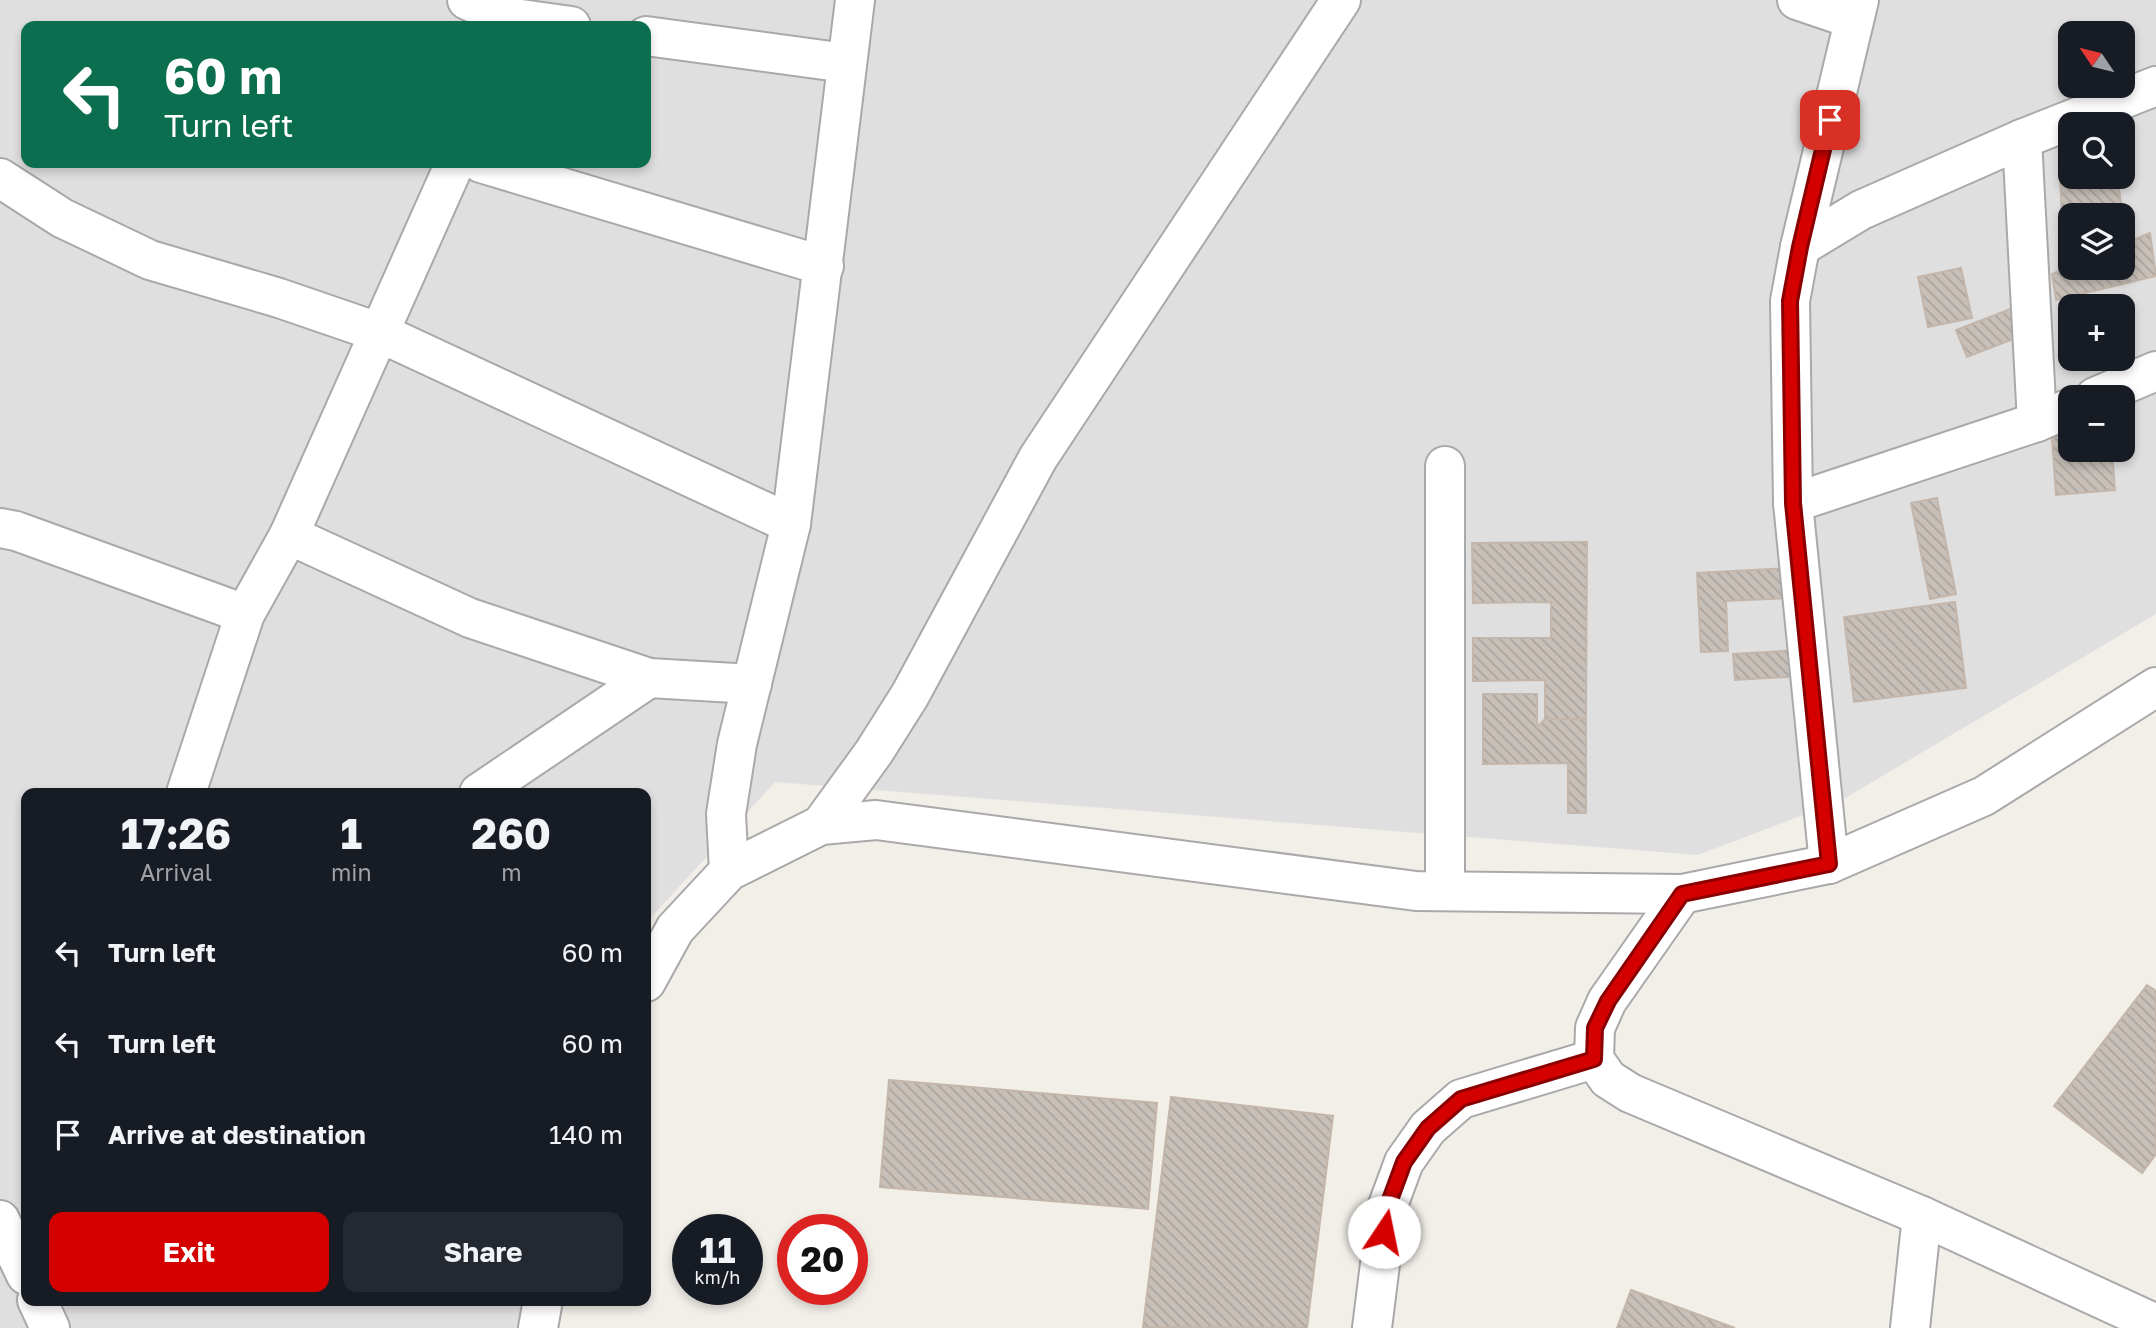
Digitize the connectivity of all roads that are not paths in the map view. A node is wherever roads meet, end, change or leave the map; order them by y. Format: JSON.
{"nodes":[{"id":1,"x":467,"y":0,"type":"edge"},
{"id":2,"x":855,"y":0,"type":"edge"},
{"id":3,"x":1341,"y":0,"type":"edge"},
{"id":4,"x":1797,"y":0,"type":"edge"},
{"id":5,"x":1856,"y":10,"type":"edge"},
{"id":6,"x":534,"y":18,"type":"edge"},
{"id":7,"x":651,"y":37,"type":"edge"},
{"id":8,"x":846,"y":63,"type":"junction"},
{"id":9,"x":2156,"y":86,"type":"edge"},
{"id":10,"x":2022,"y":139,"type":"junction"},
{"id":11,"x":453,"y":168,"type":"edge"},
{"id":12,"x":498,"y":168,"type":"edge"},
{"id":13,"x":0,"y":177,"type":"edge"},
{"id":14,"x":1800,"y":247,"type":"junction"},
{"id":15,"x":824,"y":266,"type":"junction"},
{"id":16,"x":378,"y":332,"type":"junction"},
{"id":17,"x":2156,"y":371,"type":"edge"},
{"id":18,"x":2123,"y":385,"type":"edge"},
{"id":19,"x":2054,"y":415,"type":"edge"},
{"id":20,"x":1445,"y":466,"type":"dead end"},
{"id":21,"x":1793,"y":503,"type":"junction"},
{"id":22,"x":791,"y":524,"type":"junction"},
{"id":23,"x":0,"y":528,"type":"edge"},
{"id":24,"x":289,"y":535,"type":"junction"},
{"id":25,"x":245,"y":614,"type":"junction"},
{"id":26,"x":649,"y":678,"type":"junction"},
{"id":27,"x":752,"y":684,"type":"junction"},
{"id":28,"x":2156,"y":687,"type":"edge"},
{"id":29,"x":188,"y":788,"type":"edge"},
{"id":30,"x":486,"y":788,"type":"edge"},
{"id":31,"x":821,"y":825,"type":"junction"},
{"id":32,"x":1829,"y":864,"type":"junction"},
{"id":33,"x":729,"y":871,"type":"junction"},
{"id":34,"x":1445,"y":891,"type":"junction"},
{"id":35,"x":1682,"y":894,"type":"junction"},
{"id":36,"x":651,"y":973,"type":"edge"},
{"id":37,"x":1594,"y":1059,"type":"junction"},
{"id":38,"x":1922,"y":1216,"type":"junction"},
{"id":39,"x":40,"y":1306,"type":"edge"},
{"id":40,"x":542,"y":1306,"type":"edge"},
{"id":41,"x":2156,"y":1324,"type":"edge"},
{"id":42,"x":50,"y":1328,"type":"edge"},
{"id":43,"x":538,"y":1328,"type":"edge"},
{"id":44,"x":1372,"y":1328,"type":"edge"},
{"id":45,"x":1910,"y":1328,"type":"edge"}],
"edges":[{"from":1,"to":6,"type":"street"},
{"from":2,"to":8,"type":"street"},
{"from":3,"to":31,"type":"street"},
{"from":4,"to":5,"type":"street"},
{"from":5,"to":14,"type":"street"},
{"from":7,"to":8,"type":"street"},
{"from":8,"to":15,"type":"street"},
{"from":9,"to":10,"type":"street"},
{"from":10,"to":14,"type":"street"},
{"from":10,"to":19,"type":"street"},
{"from":11,"to":16,"type":"street"},
{"from":12,"to":15,"type":"street"},
{"from":13,"to":16,"type":"street"},
{"from":14,"to":21,"type":"street"},
{"from":15,"to":22,"type":"street"},
{"from":16,"to":22,"type":"street"},
{"from":16,"to":24,"type":"street"},
{"from":17,"to":18,"type":"street"},
{"from":19,"to":21,"type":"street"},
{"from":20,"to":34,"type":"street"},
{"from":21,"to":32,"type":"street"},
{"from":22,"to":27,"type":"street"},
{"from":23,"to":25,"type":"street"},
{"from":24,"to":25,"type":"street"},
{"from":24,"to":26,"type":"street"},
{"from":25,"to":29,"type":"street"},
{"from":26,"to":27,"type":"street"},
{"from":26,"to":30,"type":"street"},
{"from":27,"to":33,"type":"street"},
{"from":28,"to":32,"type":"street"},
{"from":31,"to":33,"type":"street"},
{"from":31,"to":34,"type":"street"},
{"from":32,"to":35,"type":"street"},
{"from":33,"to":36,"type":"street"},
{"from":34,"to":35,"type":"street"},
{"from":35,"to":37,"type":"street"},
{"from":37,"to":38,"type":"street"},
{"from":37,"to":44,"type":"street"},
{"from":38,"to":41,"type":"street"},
{"from":38,"to":45,"type":"street"},
{"from":39,"to":42,"type":"street"},
{"from":40,"to":43,"type":"street"}]}
